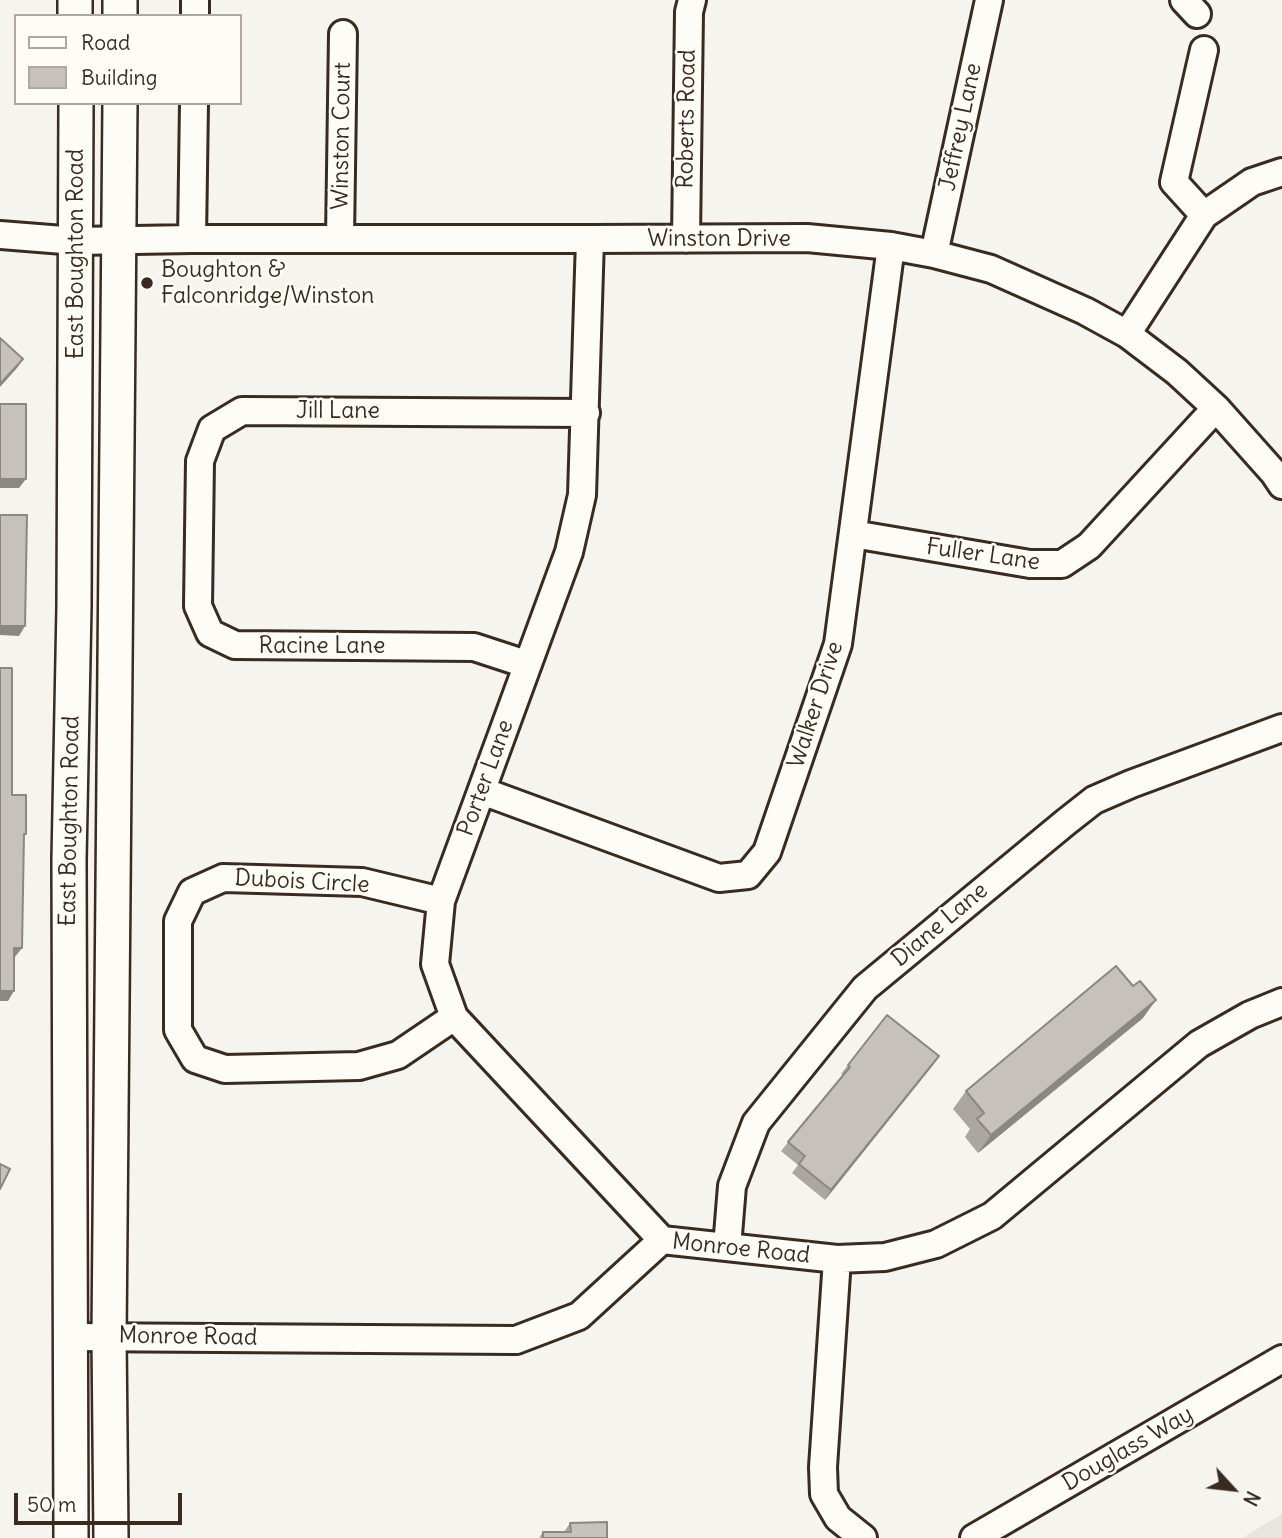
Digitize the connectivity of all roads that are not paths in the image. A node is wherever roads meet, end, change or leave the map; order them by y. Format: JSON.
{"nodes":[{"id":1,"x":692,"y":0,"type":"edge"},
{"id":2,"x":989,"y":0,"type":"edge"},
{"id":3,"x":343,"y":34,"type":"dead end"},
{"id":4,"x":1204,"y":50,"type":"dead end"},
{"id":5,"x":76,"y":105,"type":"edge"},
{"id":6,"x":120,"y":105,"type":"edge"},
{"id":7,"x":194,"y":105,"type":"edge"},
{"id":8,"x":1282,"y":172,"type":"edge"},
{"id":9,"x":1204,"y":215,"type":"junction"},
{"id":10,"x":0,"y":236,"type":"edge"},
{"id":11,"x":340,"y":238,"type":"junction"},
{"id":12,"x":192,"y":239,"type":"junction"},
{"id":13,"x":590,"y":239,"type":"junction"},
{"id":14,"x":686,"y":239,"type":"junction"},
{"id":15,"x":118,"y":240,"type":"junction"},
{"id":16,"x":76,"y":241,"type":"junction"},
{"id":17,"x":891,"y":246,"type":"junction"},
{"id":18,"x":934,"y":254,"type":"junction"},
{"id":19,"x":1127,"y":334,"type":"junction"},
{"id":20,"x":1216,"y":408,"type":"junction"},
{"id":21,"x":586,"y":413,"type":"junction"},
{"id":22,"x":1282,"y":485,"type":"edge"},
{"id":23,"x":853,"y":534,"type":"junction"},
{"id":24,"x":198,"y":544,"type":"joint"},
{"id":25,"x":526,"y":664,"type":"junction"},
{"id":26,"x":1282,"y":728,"type":"edge"},
{"id":27,"x":482,"y":791,"type":"junction"},
{"id":28,"x":441,"y":901,"type":"junction"},
{"id":29,"x":1282,"y":1002,"type":"edge"},
{"id":30,"x":454,"y":1017,"type":"junction"},
{"id":31,"x":662,"y":1240,"type":"junction"},
{"id":32,"x":727,"y":1247,"type":"junction"},
{"id":33,"x":837,"y":1259,"type":"junction"},
{"id":34,"x":109,"y":1336,"type":"junction"},
{"id":35,"x":70,"y":1337,"type":"junction"},
{"id":36,"x":1282,"y":1359,"type":"edge"},
{"id":37,"x":71,"y":1538,"type":"edge"},
{"id":38,"x":111,"y":1538,"type":"edge"},
{"id":39,"x":863,"y":1538,"type":"edge"},
{"id":40,"x":974,"y":1538,"type":"edge"}],
"edges":[{"from":1,"to":14,"type":"street","name":"Roberts Road"},
{"from":2,"to":18,"type":"street","name":"Jeffrey Lane"},
{"from":3,"to":11,"type":"street","name":"Winston Court"},
{"from":4,"to":9,"type":"street"},
{"from":5,"to":16,"type":"main road","name":"East Boughton Road"},
{"from":6,"to":15,"type":"main road","name":"East Boughton Road"},
{"from":7,"to":12,"type":"street"},
{"from":8,"to":9,"type":"street"},
{"from":9,"to":19,"type":"street"},
{"from":10,"to":16,"type":"street","name":"Winston Drive"},
{"from":11,"to":12,"type":"street","name":"Winston Drive"},
{"from":11,"to":13,"type":"street","name":"Winston Drive"},
{"from":12,"to":15,"type":"street","name":"Winston Drive"},
{"from":13,"to":14,"type":"street","name":"Winston Drive"},
{"from":13,"to":21,"type":"street","name":"Porter Lane"},
{"from":14,"to":17,"type":"street","name":"Winston Drive"},
{"from":15,"to":16,"type":"street","name":"Winston Drive"},
{"from":15,"to":34,"type":"main road","name":"East Boughton Road"},
{"from":16,"to":35,"type":"main road","name":"East Boughton Road"},
{"from":17,"to":18,"type":"street","name":"Winston Drive"},
{"from":17,"to":23,"type":"street","name":"Walker Drive"},
{"from":18,"to":19,"type":"street","name":"Winston Drive"},
{"from":19,"to":20,"type":"street","name":"Winston Drive"},
{"from":20,"to":22,"type":"street","name":"Winston Drive"},
{"from":20,"to":23,"type":"street","name":"Fuller Lane"},
{"from":21,"to":24,"type":"street","name":"Jill Lane"},
{"from":21,"to":25,"type":"street","name":"Porter Lane"},
{"from":23,"to":27,"type":"street","name":"Walker Drive"},
{"from":24,"to":25,"type":"street","name":"Racine Lane"},
{"from":25,"to":27,"type":"street","name":"Porter Lane"},
{"from":26,"to":32,"type":"street","name":"Diane Lane"},
{"from":27,"to":28,"type":"street","name":"Porter Lane"},
{"from":28,"to":30,"type":"street","name":"Porter Lane"},
{"from":28,"to":30,"type":"street","name":"Dubois Circle"},
{"from":29,"to":33,"type":"street","name":"Monroe Road"},
{"from":30,"to":31,"type":"street","name":"Porter Lane"},
{"from":31,"to":32,"type":"street","name":"Monroe Road"},
{"from":31,"to":34,"type":"street","name":"Monroe Road"},
{"from":32,"to":33,"type":"street","name":"Monroe Road"},
{"from":33,"to":39,"type":"street"},
{"from":34,"to":35,"type":"street","name":"Monroe Road"},
{"from":34,"to":38,"type":"main road","name":"East Boughton Road"},
{"from":35,"to":37,"type":"main road","name":"East Boughton Road"},
{"from":36,"to":40,"type":"street","name":"Douglass Way"}]}
